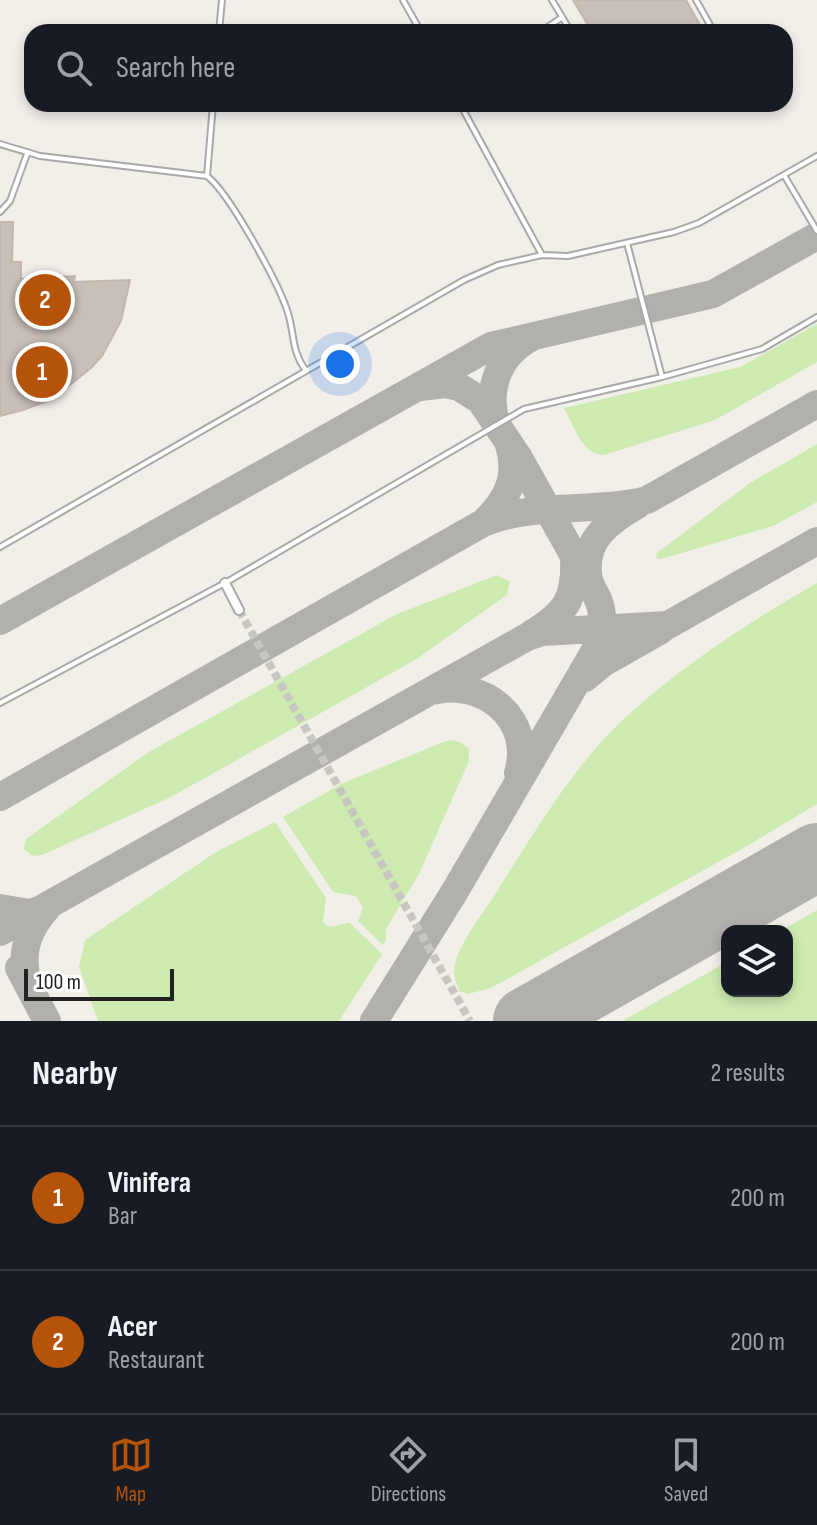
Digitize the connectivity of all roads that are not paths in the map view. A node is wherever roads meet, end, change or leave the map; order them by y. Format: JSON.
{"nodes":[{"id":1,"x":222,"y":0,"type":"edge"},
{"id":2,"x":403,"y":0,"type":"edge"},
{"id":3,"x":552,"y":0,"type":"edge"},
{"id":4,"x":696,"y":0,"type":"edge"},
{"id":5,"x":562,"y":17,"type":"junction"},
{"id":6,"x":220,"y":24,"type":"edge"},
{"id":7,"x":416,"y":24,"type":"edge"},
{"id":8,"x":552,"y":24,"type":"edge"},
{"id":9,"x":566,"y":24,"type":"edge"},
{"id":10,"x":710,"y":24,"type":"edge"},
{"id":11,"x":212,"y":112,"type":"edge"},
{"id":12,"x":465,"y":112,"type":"edge"},
{"id":13,"x":0,"y":144,"type":"edge"},
{"id":14,"x":27,"y":154,"type":"junction"},
{"id":15,"x":817,"y":156,"type":"edge"},
{"id":16,"x":784,"y":175,"type":"junction"},
{"id":17,"x":207,"y":176,"type":"junction"},
{"id":18,"x":0,"y":212,"type":"edge"},
{"id":19,"x":817,"y":231,"type":"edge"},
{"id":20,"x":627,"y":243,"type":"junction"},
{"id":21,"x":542,"y":255,"type":"junction"},
{"id":22,"x":817,"y":317,"type":"edge"},
{"id":23,"x":306,"y":371,"type":"junction"},
{"id":24,"x":662,"y":377,"type":"junction"},
{"id":25,"x":0,"y":547,"type":"edge"},
{"id":26,"x":225,"y":583,"type":"junction"},
{"id":27,"x":239,"y":610,"type":"tunnel mouth"},
{"id":28,"x":0,"y":703,"type":"edge"}],
"edges":[{"from":1,"to":6,"type":"lane"},
{"from":2,"to":7,"type":"lane"},
{"from":3,"to":5,"type":"lane"},
{"from":4,"to":10,"type":"lane"},
{"from":5,"to":8,"type":"lane"},
{"from":5,"to":9,"type":"lane"},
{"from":11,"to":17,"type":"lane"},
{"from":12,"to":21,"type":"lane"},
{"from":13,"to":14,"type":"lane"},
{"from":14,"to":17,"type":"lane"},
{"from":14,"to":18,"type":"lane"},
{"from":15,"to":16,"type":"lane"},
{"from":16,"to":19,"type":"lane"},
{"from":16,"to":20,"type":"lane"},
{"from":17,"to":23,"type":"lane"},
{"from":20,"to":21,"type":"lane"},
{"from":20,"to":24,"type":"lane"},
{"from":21,"to":23,"type":"lane"},
{"from":22,"to":24,"type":"lane"},
{"from":23,"to":25,"type":"lane"},
{"from":24,"to":26,"type":"lane"},
{"from":26,"to":27,"type":"street"},
{"from":26,"to":28,"type":"lane"}]}
